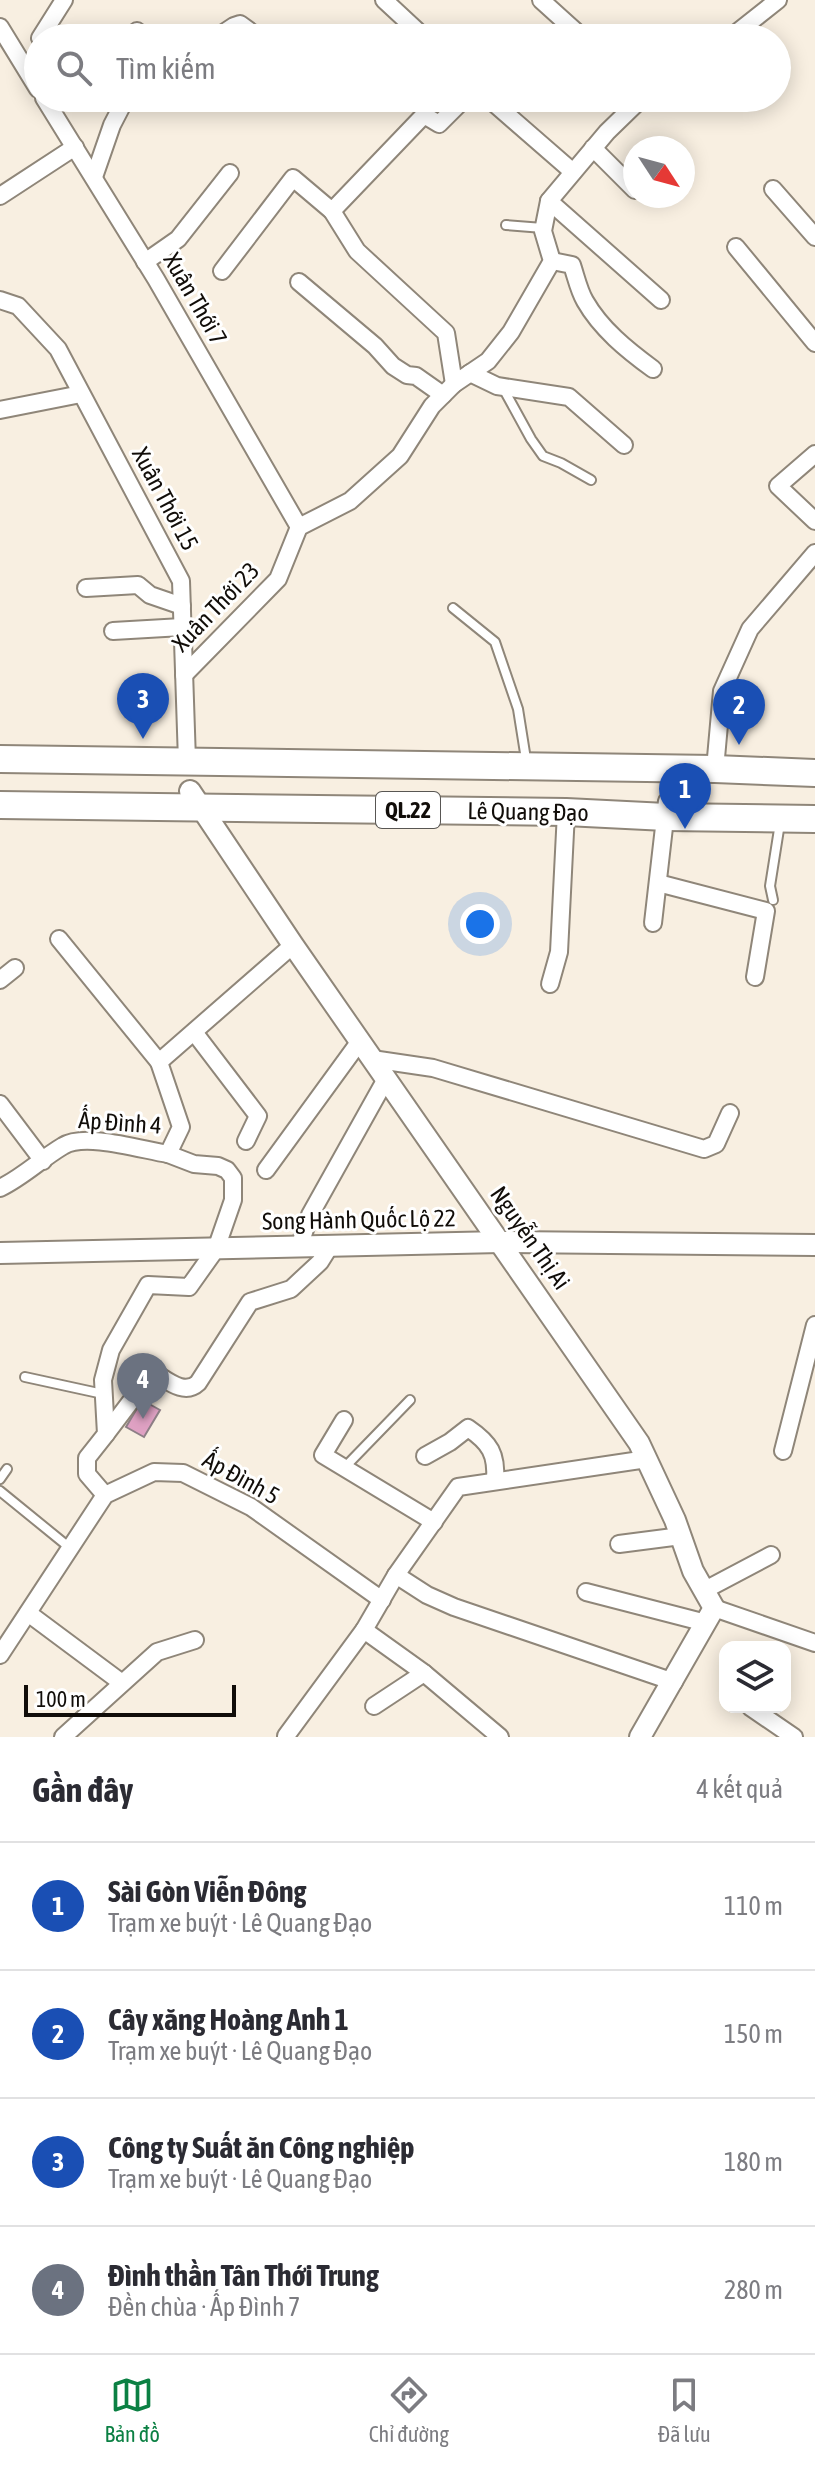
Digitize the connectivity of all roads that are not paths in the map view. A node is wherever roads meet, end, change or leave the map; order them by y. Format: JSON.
{"nodes":[{"id":1,"x":64,"y":0,"type":"edge"},
{"id":2,"x":384,"y":0,"type":"edge"},
{"id":3,"x":541,"y":0,"type":"edge"},
{"id":4,"x":778,"y":0,"type":"edge"},
{"id":5,"x":49,"y":24,"type":"edge"},
{"id":6,"x":410,"y":24,"type":"edge"},
{"id":7,"x":568,"y":24,"type":"edge"},
{"id":8,"x":748,"y":24,"type":"edge"},
{"id":9,"x":0,"y":27,"type":"edge"},
{"id":10,"x":23,"y":65,"type":"edge"},
{"id":11,"x":53,"y":112,"type":"edge"},
{"id":12,"x":119,"y":112,"type":"edge"},
{"id":13,"x":451,"y":112,"type":"edge"},
{"id":14,"x":504,"y":112,"type":"edge"},
{"id":15,"x":628,"y":112,"type":"edge"},
{"id":16,"x":75,"y":147,"type":"junction"},
{"id":17,"x":593,"y":148,"type":"junction"},
{"id":18,"x":573,"y":172,"type":"junction"},
{"id":19,"x":230,"y":173,"type":"dead end"},
{"id":20,"x":94,"y":177,"type":"junction"},
{"id":21,"x":623,"y":178,"type":"edge"},
{"id":22,"x":773,"y":189,"type":"dead end"},
{"id":23,"x":0,"y":196,"type":"edge"},
{"id":24,"x":549,"y":201,"type":"junction"},
{"id":25,"x":332,"y":211,"type":"junction"},
{"id":26,"x":506,"y":225,"type":"dead end"},
{"id":27,"x":544,"y":228,"type":"junction"},
{"id":28,"x":815,"y":237,"type":"edge"},
{"id":29,"x":736,"y":247,"type":"dead end"},
{"id":30,"x":552,"y":261,"type":"junction"},
{"id":31,"x":145,"y":262,"type":"junction"},
{"id":32,"x":222,"y":271,"type":"dead end"},
{"id":33,"x":299,"y":282,"type":"dead end"},
{"id":34,"x":0,"y":300,"type":"edge"},
{"id":35,"x":661,"y":300,"type":"dead end"},
{"id":36,"x":815,"y":343,"type":"edge"},
{"id":37,"x":653,"y":369,"type":"dead end"},
{"id":38,"x":470,"y":373,"type":"junction"},
{"id":39,"x":502,"y":387,"type":"junction"},
{"id":40,"x":448,"y":390,"type":"junction"},
{"id":41,"x":81,"y":394,"type":"junction"},
{"id":42,"x":0,"y":410,"type":"edge"},
{"id":43,"x":624,"y":445,"type":"dead end"},
{"id":44,"x":815,"y":454,"type":"edge"},
{"id":45,"x":591,"y":480,"type":"dead end"},
{"id":46,"x":815,"y":521,"type":"edge"},
{"id":47,"x":299,"y":527,"type":"junction"},
{"id":48,"x":815,"y":553,"type":"edge"},
{"id":49,"x":86,"y":588,"type":"dead end"},
{"id":50,"x":182,"y":606,"type":"junction"},
{"id":51,"x":453,"y":608,"type":"dead end"},
{"id":52,"x":182,"y":627,"type":"junction"},
{"id":53,"x":113,"y":631,"type":"dead end"},
{"id":54,"x":184,"y":675,"type":"junction"},
{"id":55,"x":0,"y":746,"type":"edge"},
{"id":56,"x":525,"y":753,"type":"junction"},
{"id":57,"x":187,"y":755,"type":"junction"},
{"id":58,"x":0,"y":759,"type":"edge"},
{"id":59,"x":815,"y":759,"type":"edge"},
{"id":60,"x":715,"y":762,"type":"junction"},
{"id":61,"x":815,"y":773,"type":"edge"},
{"id":62,"x":0,"y":788,"type":"edge"},
{"id":63,"x":195,"y":799,"type":"junction"},
{"id":64,"x":815,"y":803,"type":"edge"},
{"id":65,"x":0,"y":805,"type":"edge"},
{"id":66,"x":667,"y":809,"type":"junction"},
{"id":67,"x":566,"y":812,"type":"junction"},
{"id":68,"x":781,"y":818,"type":"junction"},
{"id":69,"x":815,"y":819,"type":"edge"},
{"id":70,"x":658,"y":883,"type":"junction"},
{"id":71,"x":773,"y":900,"type":"dead end"},
{"id":72,"x":653,"y":923,"type":"dead end"},
{"id":73,"x":59,"y":939,"type":"dead end"},
{"id":74,"x":293,"y":945,"type":"junction"},
{"id":75,"x":15,"y":968,"type":"dead end"},
{"id":76,"x":755,"y":977,"type":"dead end"},
{"id":77,"x":0,"y":980,"type":"edge"},
{"id":78,"x":550,"y":984,"type":"dead end"},
{"id":79,"x":194,"y":1032,"type":"junction"},
{"id":80,"x":360,"y":1041,"type":"junction"},
{"id":81,"x":372,"y":1059,"type":"junction"},
{"id":82,"x":159,"y":1062,"type":"junction"},
{"id":83,"x":386,"y":1079,"type":"junction"},
{"id":84,"x":0,"y":1104,"type":"edge"},
{"id":85,"x":730,"y":1113,"type":"dead end"},
{"id":86,"x":246,"y":1141,"type":"dead end"},
{"id":87,"x":168,"y":1154,"type":"junction"},
{"id":88,"x":43,"y":1161,"type":"junction"},
{"id":89,"x":266,"y":1170,"type":"dead end"},
{"id":90,"x":0,"y":1188,"type":"edge"},
{"id":91,"x":501,"y":1242,"type":"junction"},
{"id":92,"x":815,"y":1245,"type":"edge"},
{"id":93,"x":330,"y":1246,"type":"junction"},
{"id":94,"x":299,"y":1247,"type":"junction"},
{"id":95,"x":216,"y":1249,"type":"junction"},
{"id":96,"x":0,"y":1253,"type":"edge"},
{"id":97,"x":815,"y":1325,"type":"edge"},
{"id":98,"x":25,"y":1377,"type":"dead end"},
{"id":99,"x":808,"y":1386,"type":"edge"},
{"id":100,"x":104,"y":1395,"type":"junction"},
{"id":101,"x":410,"y":1400,"type":"dead end"},
{"id":102,"x":344,"y":1420,"type":"dead end"},
{"id":103,"x":106,"y":1434,"type":"junction"},
{"id":104,"x":783,"y":1451,"type":"dead end"},
{"id":105,"x":425,"y":1456,"type":"dead end"},
{"id":106,"x":647,"y":1459,"type":"junction"},
{"id":107,"x":344,"y":1467,"type":"junction"},
{"id":108,"x":7,"y":1469,"type":"dead end"},
{"id":109,"x":0,"y":1479,"type":"edge"},
{"id":110,"x":495,"y":1481,"type":"junction"},
{"id":111,"x":0,"y":1491,"type":"edge"},
{"id":112,"x":105,"y":1495,"type":"junction"},
{"id":113,"x":434,"y":1522,"type":"junction"},
{"id":114,"x":681,"y":1536,"type":"junction"},
{"id":115,"x":619,"y":1544,"type":"dead end"},
{"id":116,"x":70,"y":1548,"type":"junction"},
{"id":117,"x":771,"y":1555,"type":"dead end"},
{"id":118,"x":396,"y":1575,"type":"junction"},
{"id":119,"x":586,"y":1592,"type":"dead end"},
{"id":120,"x":382,"y":1600,"type":"junction"},
{"id":121,"x":708,"y":1608,"type":"junction"},
{"id":122,"x":28,"y":1613,"type":"junction"},
{"id":123,"x":364,"y":1630,"type":"junction"},
{"id":124,"x":195,"y":1640,"type":"dead end"},
{"id":125,"x":815,"y":1643,"type":"edge"},
{"id":126,"x":0,"y":1655,"type":"edge"},
{"id":127,"x":424,"y":1673,"type":"junction"},
{"id":128,"x":674,"y":1682,"type":"junction"},
{"id":129,"x":122,"y":1683,"type":"junction"},
{"id":130,"x":374,"y":1706,"type":"dead end"},
{"id":131,"x":759,"y":1713,"type":"edge"},
{"id":132,"x":286,"y":1736,"type":"edge"},
{"id":133,"x":63,"y":1737,"type":"edge"},
{"id":134,"x":500,"y":1737,"type":"edge"},
{"id":135,"x":640,"y":1737,"type":"edge"},
{"id":136,"x":794,"y":1737,"type":"edge"}],
"edges":[{"from":1,"to":5,"type":"street"},
{"from":2,"to":6,"type":"street"},
{"from":3,"to":7,"type":"street"},
{"from":4,"to":8,"type":"street"},
{"from":9,"to":10,"type":"street"},
{"from":11,"to":16,"type":"street","name":"Xuân Thới 7"},
{"from":12,"to":20,"type":"street"},
{"from":13,"to":25,"type":"street"},
{"from":14,"to":18,"type":"street"},
{"from":15,"to":17,"type":"street"},
{"from":16,"to":20,"type":"street","name":"Xuân Thới 7"},
{"from":16,"to":23,"type":"street"},
{"from":17,"to":18,"type":"street"},
{"from":17,"to":21,"type":"street"},
{"from":18,"to":24,"type":"street"},
{"from":19,"to":31,"type":"street"},
{"from":20,"to":31,"type":"street","name":"Xuân Thới 7"},
{"from":22,"to":28,"type":"street"},
{"from":24,"to":27,"type":"street"},
{"from":24,"to":35,"type":"street"},
{"from":25,"to":32,"type":"street"},
{"from":25,"to":40,"type":"street"},
{"from":26,"to":27,"type":"lane"},
{"from":27,"to":30,"type":"street"},
{"from":29,"to":36,"type":"street"},
{"from":30,"to":37,"type":"street"},
{"from":30,"to":38,"type":"street"},
{"from":31,"to":47,"type":"street","name":"Xuân Thới 7"},
{"from":33,"to":40,"type":"street"},
{"from":34,"to":41,"type":"street","name":"Xuân Thới 15"},
{"from":38,"to":39,"type":"street"},
{"from":38,"to":40,"type":"street"},
{"from":39,"to":43,"type":"street"},
{"from":39,"to":45,"type":"lane"},
{"from":40,"to":47,"type":"street"},
{"from":41,"to":42,"type":"street"},
{"from":41,"to":50,"type":"street","name":"Xuân Thới 15"},
{"from":44,"to":46,"type":"street"},
{"from":47,"to":54,"type":"street","name":"Xuân Thới 23"},
{"from":48,"to":60,"type":"street"},
{"from":49,"to":50,"type":"street"},
{"from":50,"to":52,"type":"street","name":"Xuân Thới 15"},
{"from":51,"to":56,"type":"lane"},
{"from":52,"to":53,"type":"street"},
{"from":52,"to":54,"type":"street","name":"Xuân Thới 15"},
{"from":54,"to":57,"type":"street","name":"Xuân Thới 15"},
{"from":55,"to":57,"type":"highway","name":"Lê Quang Đạo","number":"QL.22"},
{"from":56,"to":57,"type":"highway","name":"Lê Quang Đạo","number":"QL.22"},
{"from":56,"to":60,"type":"highway","name":"Lê Quang Đạo","number":"QL.22"},
{"from":57,"to":58,"type":"highway","name":"Lê Quang Đạo","number":"QL.22"},
{"from":57,"to":60,"type":"highway","name":"Lê Quang Đạo","number":"QL.22"},
{"from":59,"to":60,"type":"highway","name":"Lê Quang Đạo","number":"QL.22"},
{"from":60,"to":61,"type":"highway","name":"Lê Quang Đạo","number":"QL.22"},
{"from":62,"to":63,"type":"highway","name":"Lê Quang Đạo","number":"QL.22"},
{"from":63,"to":65,"type":"highway","name":"Lê Quang Đạo","number":"QL.22"},
{"from":63,"to":66,"type":"highway","name":"Lê Quang Đạo","number":"QL.22"},
{"from":63,"to":67,"type":"highway","name":"Lê Quang Đạo","number":"QL.22"},
{"from":63,"to":74,"type":"street","name":"Nguyễn Thị Ai"},
{"from":64,"to":66,"type":"highway","name":"Lê Quang Đạo","number":"QL.22"},
{"from":66,"to":67,"type":"highway","name":"Lê Quang Đạo","number":"QL.22"},
{"from":66,"to":68,"type":"highway","name":"Lê Quang Đạo","number":"QL.22"},
{"from":66,"to":70,"type":"street"},
{"from":67,"to":78,"type":"street"},
{"from":68,"to":69,"type":"highway","name":"Lê Quang Đạo","number":"QL.22"},
{"from":68,"to":71,"type":"lane"},
{"from":70,"to":72,"type":"street"},
{"from":70,"to":76,"type":"street"},
{"from":73,"to":82,"type":"street"},
{"from":74,"to":79,"type":"street"},
{"from":74,"to":80,"type":"street","name":"Nguyễn Thị Ai"},
{"from":75,"to":77,"type":"street"},
{"from":79,"to":82,"type":"street"},
{"from":79,"to":86,"type":"street"},
{"from":80,"to":81,"type":"street","name":"Nguyễn Thị Ai"},
{"from":80,"to":89,"type":"street"},
{"from":81,"to":83,"type":"street","name":"Nguyễn Thị Ai"},
{"from":81,"to":85,"type":"street"},
{"from":82,"to":87,"type":"street","name":"Ấp Đình 4"},
{"from":83,"to":91,"type":"street","name":"Nguyễn Thị Ai"},
{"from":83,"to":94,"type":"street"},
{"from":84,"to":88,"type":"street"},
{"from":87,"to":88,"type":"street","name":"Ấp Đình 4"},
{"from":87,"to":95,"type":"street"},
{"from":88,"to":90,"type":"street","name":"Ấp Đình 4"},
{"from":91,"to":92,"type":"street","name":"Song Hành Quốc Lộ 22"},
{"from":91,"to":93,"type":"street","name":"Song Hành Quốc Lộ 22"},
{"from":91,"to":106,"type":"street","name":"Nguyễn Thị Ai"},
{"from":93,"to":94,"type":"street","name":"Song Hành Quốc Lộ 22"},
{"from":93,"to":103,"type":"street"},
{"from":94,"to":95,"type":"street","name":"Song Hành Quốc Lộ 22"},
{"from":95,"to":96,"type":"street","name":"Song Hành Quốc Lộ 22"},
{"from":95,"to":100,"type":"street"},
{"from":97,"to":99,"type":"street"},
{"from":98,"to":100,"type":"lane"},
{"from":99,"to":104,"type":"street"},
{"from":100,"to":103,"type":"street"},
{"from":101,"to":107,"type":"lane"},
{"from":102,"to":107,"type":"street"},
{"from":103,"to":112,"type":"street"},
{"from":105,"to":110,"type":"street"},
{"from":106,"to":110,"type":"street"},
{"from":106,"to":114,"type":"street","name":"Nguyễn Thị Ai"},
{"from":107,"to":113,"type":"street"},
{"from":108,"to":109,"type":"lane"},
{"from":110,"to":113,"type":"street"},
{"from":111,"to":116,"type":"lane"},
{"from":112,"to":116,"type":"street"},
{"from":112,"to":120,"type":"street","name":"Ấp Đình 5"},
{"from":113,"to":118,"type":"street"},
{"from":114,"to":115,"type":"street"},
{"from":114,"to":121,"type":"street","name":"Nguyễn Thị Ai"},
{"from":116,"to":122,"type":"street"},
{"from":117,"to":121,"type":"street"},
{"from":118,"to":120,"type":"street"},
{"from":118,"to":128,"type":"street"},
{"from":119,"to":121,"type":"street"},
{"from":120,"to":123,"type":"street"},
{"from":121,"to":125,"type":"street"},
{"from":121,"to":128,"type":"street"},
{"from":122,"to":126,"type":"street"},
{"from":122,"to":129,"type":"street"},
{"from":123,"to":127,"type":"street"},
{"from":123,"to":132,"type":"street"},
{"from":124,"to":129,"type":"street"},
{"from":127,"to":130,"type":"street"},
{"from":127,"to":134,"type":"street"},
{"from":128,"to":135,"type":"street"},
{"from":129,"to":133,"type":"street"},
{"from":131,"to":136,"type":"street"}]}
